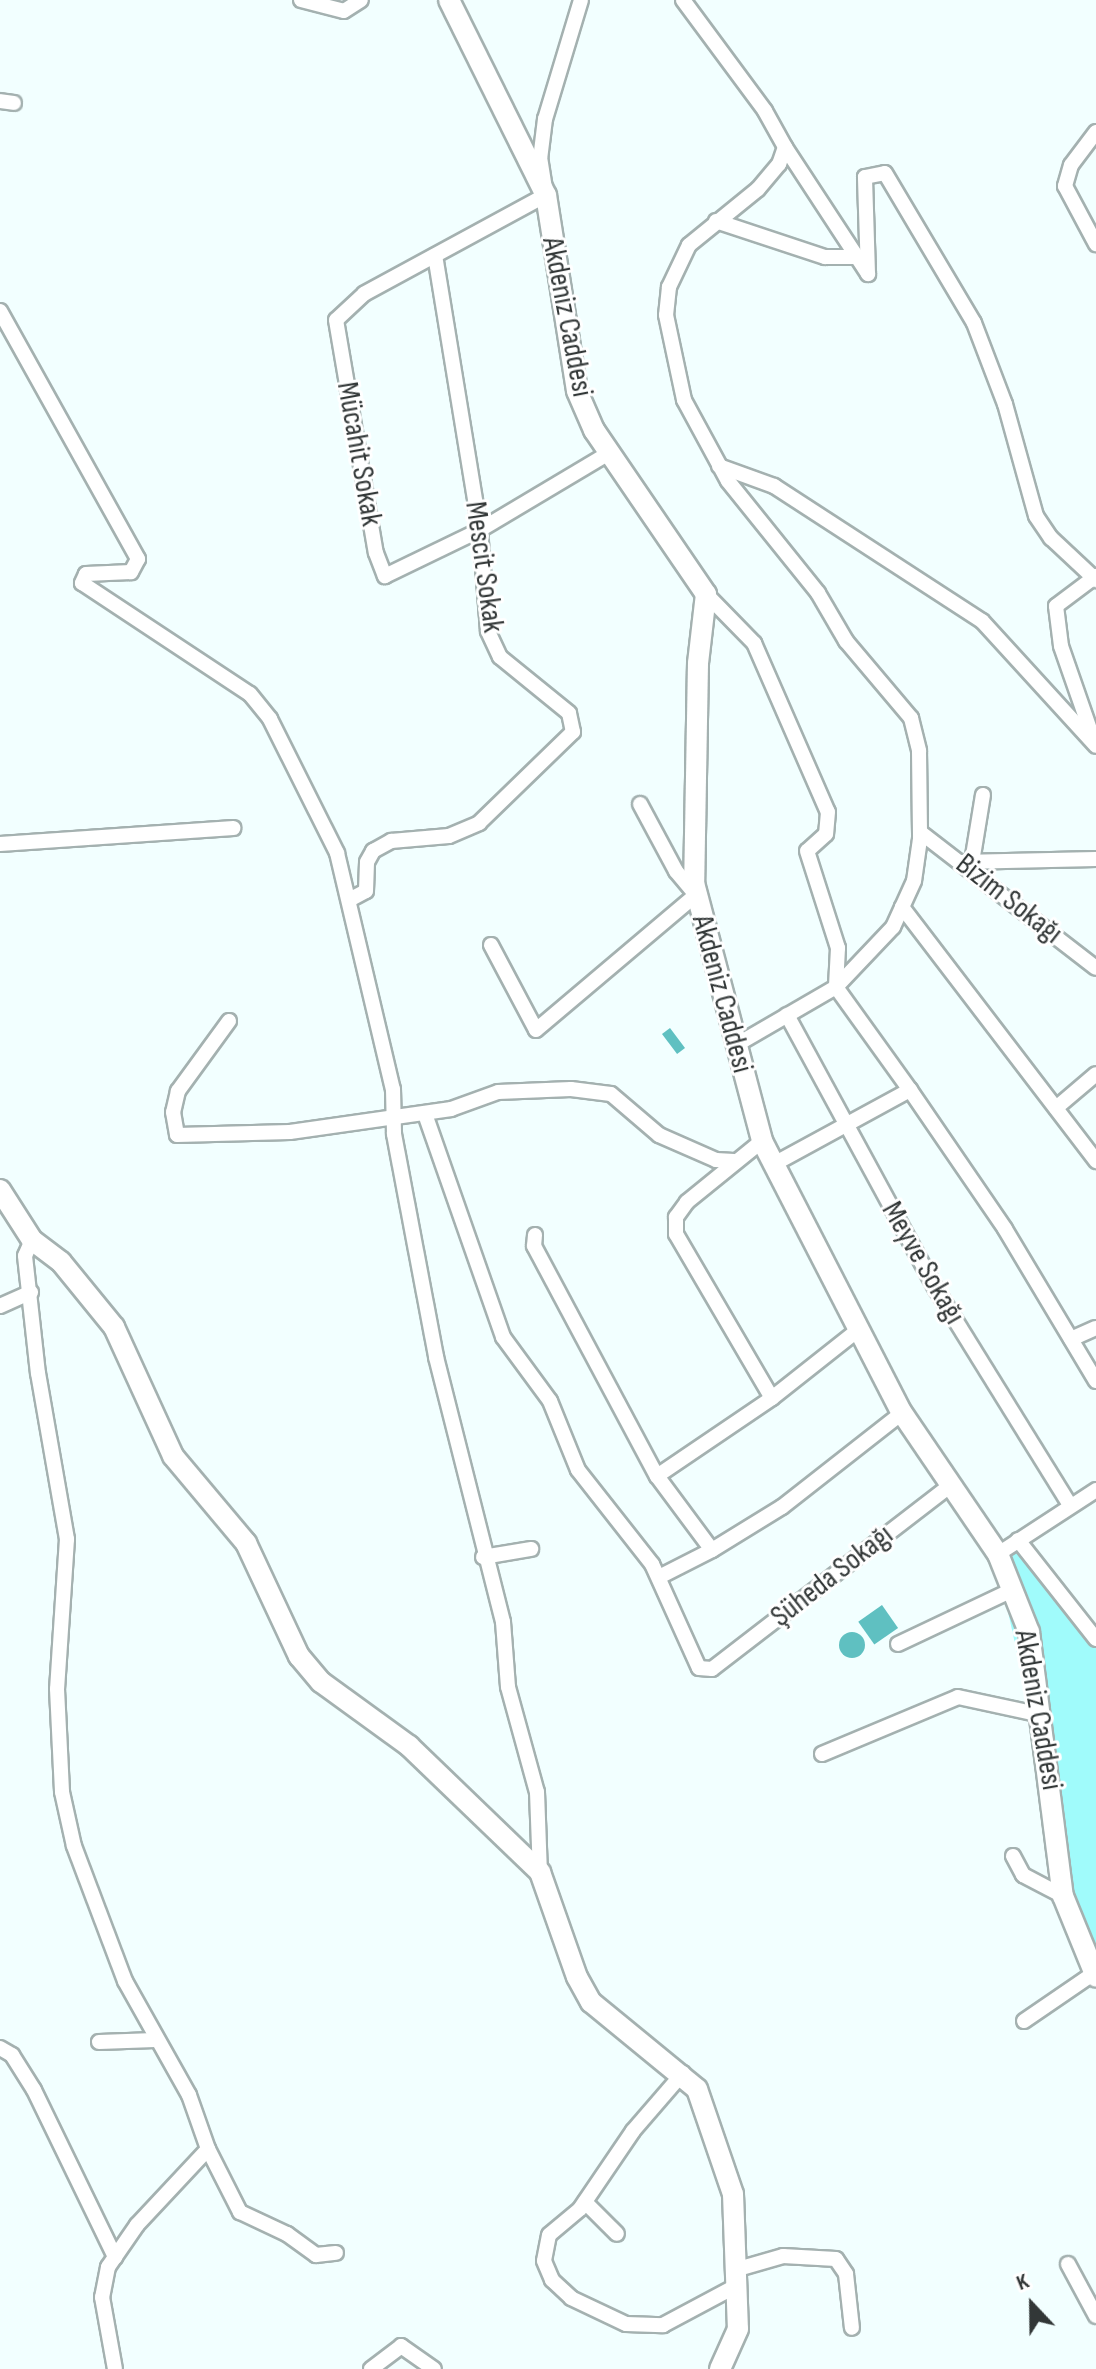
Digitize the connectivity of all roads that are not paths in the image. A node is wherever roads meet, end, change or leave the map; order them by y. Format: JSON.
{"nodes":[{"id":1,"x":301,"y":0,"type":"edge"},
{"id":2,"x":361,"y":0,"type":"edge"},
{"id":3,"x":449,"y":0,"type":"edge"},
{"id":4,"x":581,"y":0,"type":"edge"},
{"id":5,"x":683,"y":0,"type":"edge"},
{"id":6,"x":1096,"y":132,"type":"edge"},
{"id":7,"x":785,"y":147,"type":"junction"},
{"id":8,"x":546,"y":195,"type":"junction"},
{"id":9,"x":716,"y":221,"type":"junction"},
{"id":10,"x":1096,"y":244,"type":"edge"},
{"id":11,"x":435,"y":256,"type":"junction"},
{"id":12,"x":858,"y":257,"type":"junction"},
{"id":13,"x":0,"y":311,"type":"edge"},
{"id":14,"x":609,"y":453,"type":"junction"},
{"id":15,"x":719,"y":466,"type":"junction"},
{"id":16,"x":480,"y":530,"type":"junction"},
{"id":17,"x":1095,"y":578,"type":"edge"},
{"id":18,"x":706,"y":594,"type":"junction"},
{"id":19,"x":1096,"y":745,"type":"edge"},
{"id":20,"x":983,"y":795,"type":"dead end"},
{"id":21,"x":640,"y":804,"type":"dead end"},
{"id":22,"x":233,"y":828,"type":"dead end"},
{"id":23,"x":920,"y":832,"type":"junction"},
{"id":24,"x":0,"y":844,"type":"edge"},
{"id":25,"x":1096,"y":859,"type":"edge"},
{"id":26,"x":967,"y":862,"type":"junction"},
{"id":27,"x":696,"y":895,"type":"junction"},
{"id":28,"x":349,"y":900,"type":"junction"},
{"id":29,"x":902,"y":907,"type":"junction"},
{"id":30,"x":491,"y":945,"type":"dead end"},
{"id":31,"x":1096,"y":968,"type":"edge"},
{"id":32,"x":836,"y":987,"type":"junction"},
{"id":33,"x":787,"y":1015,"type":"junction"},
{"id":34,"x":229,"y":1021,"type":"dead end"},
{"id":35,"x":736,"y":1045,"type":"junction"},
{"id":36,"x":1096,"y":1074,"type":"edge"},
{"id":37,"x":910,"y":1090,"type":"junction"},
{"id":38,"x":1056,"y":1108,"type":"junction"},
{"id":39,"x":425,"y":1114,"type":"junction"},
{"id":40,"x":394,"y":1118,"type":"junction"},
{"id":41,"x":847,"y":1126,"type":"junction"},
{"id":42,"x":762,"y":1141,"type":"junction"},
{"id":43,"x":734,"y":1161,"type":"junction"},
{"id":44,"x":1096,"y":1161,"type":"edge"},
{"id":45,"x":774,"y":1164,"type":"junction"},
{"id":46,"x":0,"y":1190,"type":"edge"},
{"id":47,"x":535,"y":1235,"type":"dead end"},
{"id":48,"x":32,"y":1240,"type":"junction"},
{"id":49,"x":31,"y":1292,"type":"junction"},
{"id":50,"x":0,"y":1306,"type":"edge"},
{"id":51,"x":1096,"y":1328,"type":"edge"},
{"id":52,"x":858,"y":1330,"type":"junction"},
{"id":53,"x":1071,"y":1339,"type":"junction"},
{"id":54,"x":1096,"y":1381,"type":"edge"},
{"id":55,"x":772,"y":1398,"type":"junction"},
{"id":56,"x":902,"y":1413,"type":"junction"},
{"id":57,"x":657,"y":1476,"type":"junction"},
{"id":58,"x":952,"y":1484,"type":"junction"},
{"id":59,"x":1096,"y":1490,"type":"edge"},
{"id":60,"x":1070,"y":1505,"type":"junction"},
{"id":61,"x":1018,"y":1540,"type":"junction"},
{"id":62,"x":531,"y":1549,"type":"dead end"},
{"id":63,"x":712,"y":1550,"type":"junction"},
{"id":64,"x":998,"y":1554,"type":"junction"},
{"id":65,"x":483,"y":1557,"type":"junction"},
{"id":66,"x":659,"y":1577,"type":"junction"},
{"id":67,"x":1012,"y":1590,"type":"junction"},
{"id":68,"x":1096,"y":1639,"type":"edge"},
{"id":69,"x":898,"y":1644,"type":"dead end"},
{"id":70,"x":1041,"y":1715,"type":"junction"},
{"id":71,"x":822,"y":1754,"type":"dead end"},
{"id":72,"x":1013,"y":1856,"type":"dead end"},
{"id":73,"x":540,"y":1872,"type":"junction"},
{"id":74,"x":1063,"y":1896,"type":"junction"},
{"id":75,"x":1095,"y":1975,"type":"edge"},
{"id":76,"x":1024,"y":2021,"type":"dead end"},
{"id":77,"x":155,"y":2040,"type":"junction"},
{"id":78,"x":99,"y":2042,"type":"dead end"},
{"id":79,"x":0,"y":2048,"type":"edge"},
{"id":80,"x":683,"y":2073,"type":"junction"},
{"id":81,"x":208,"y":2149,"type":"junction"},
{"id":82,"x":585,"y":2202,"type":"junction"},
{"id":83,"x":617,"y":2234,"type":"dead end"},
{"id":84,"x":336,"y":2253,"type":"dead end"},
{"id":85,"x":115,"y":2257,"type":"junction"},
{"id":86,"x":1068,"y":2264,"type":"dead end"},
{"id":87,"x":738,"y":2277,"type":"junction"},
{"id":88,"x":1096,"y":2316,"type":"edge"},
{"id":89,"x":852,"y":2328,"type":"dead end"},
{"id":90,"x":115,"y":2369,"type":"edge"},
{"id":91,"x":371,"y":2369,"type":"edge"},
{"id":92,"x":434,"y":2369,"type":"edge"},
{"id":93,"x":720,"y":2369,"type":"edge"}],
"edges":[{"from":1,"to":2,"type":"street"},
{"from":3,"to":8,"type":"street","name":"Akdeniz Caddesi"},
{"from":4,"to":8,"type":"street"},
{"from":5,"to":7,"type":"street"},
{"from":6,"to":10,"type":"street"},
{"from":7,"to":9,"type":"street"},
{"from":7,"to":12,"type":"street"},
{"from":8,"to":11,"type":"street","name":"Mücahit Sokak"},
{"from":8,"to":14,"type":"street","name":"Akdeniz Caddesi"},
{"from":9,"to":12,"type":"street"},
{"from":9,"to":15,"type":"street"},
{"from":11,"to":16,"type":"street","name":"Mescit Sokak"},
{"from":11,"to":16,"type":"street","name":"Mücahit Sokak"},
{"from":12,"to":17,"type":"street"},
{"from":13,"to":28,"type":"street"},
{"from":14,"to":16,"type":"street","name":"Mücahit Sokak"},
{"from":14,"to":18,"type":"street","name":"Akdeniz Caddesi"},
{"from":15,"to":19,"type":"street"},
{"from":15,"to":23,"type":"street"},
{"from":16,"to":28,"type":"street","name":"Mescit Sokak"},
{"from":17,"to":19,"type":"street"},
{"from":18,"to":27,"type":"street","name":"Akdeniz Caddesi"},
{"from":18,"to":32,"type":"street"},
{"from":20,"to":26,"type":"street"},
{"from":21,"to":27,"type":"street"},
{"from":22,"to":24,"type":"street"},
{"from":23,"to":26,"type":"street","name":"Bizim Sokağı"},
{"from":23,"to":29,"type":"street"},
{"from":25,"to":26,"type":"street"},
{"from":26,"to":31,"type":"street","name":"Bizim Sokağı"},
{"from":27,"to":30,"type":"street"},
{"from":27,"to":35,"type":"street","name":"Akdeniz Caddesi"},
{"from":28,"to":40,"type":"street"},
{"from":29,"to":32,"type":"street"},
{"from":29,"to":38,"type":"street"},
{"from":32,"to":33,"type":"street"},
{"from":32,"to":37,"type":"street"},
{"from":33,"to":35,"type":"street"},
{"from":33,"to":41,"type":"street","name":"Meyve Sokağı"},
{"from":34,"to":40,"type":"street"},
{"from":35,"to":42,"type":"street","name":"Akdeniz Caddesi"},
{"from":36,"to":38,"type":"street"},
{"from":37,"to":41,"type":"street"},
{"from":37,"to":53,"type":"street"},
{"from":38,"to":44,"type":"street"},
{"from":39,"to":40,"type":"street"},
{"from":39,"to":43,"type":"street"},
{"from":39,"to":66,"type":"street"},
{"from":40,"to":65,"type":"street"},
{"from":41,"to":45,"type":"street"},
{"from":41,"to":60,"type":"street","name":"Meyve Sokağı"},
{"from":42,"to":43,"type":"street"},
{"from":42,"to":45,"type":"street","name":"Akdeniz Caddesi"},
{"from":43,"to":55,"type":"street"},
{"from":45,"to":52,"type":"street","name":"Akdeniz Caddesi"},
{"from":46,"to":48,"type":"street"},
{"from":47,"to":57,"type":"street"},
{"from":48,"to":49,"type":"street"},
{"from":48,"to":73,"type":"street"},
{"from":49,"to":50,"type":"street"},
{"from":49,"to":77,"type":"street"},
{"from":51,"to":53,"type":"street"},
{"from":52,"to":55,"type":"street"},
{"from":52,"to":56,"type":"street","name":"Akdeniz Caddesi"},
{"from":53,"to":54,"type":"street"},
{"from":55,"to":57,"type":"street"},
{"from":56,"to":58,"type":"street","name":"Akdeniz Caddesi"},
{"from":56,"to":63,"type":"street"},
{"from":57,"to":63,"type":"street"},
{"from":58,"to":64,"type":"street","name":"Akdeniz Caddesi"},
{"from":58,"to":66,"type":"street","name":"Şüheda Sokağı"},
{"from":59,"to":60,"type":"street"},
{"from":60,"to":61,"type":"street"},
{"from":61,"to":64,"type":"street"},
{"from":61,"to":68,"type":"street"},
{"from":62,"to":65,"type":"street"},
{"from":63,"to":66,"type":"street"},
{"from":64,"to":67,"type":"street","name":"Akdeniz Caddesi"},
{"from":65,"to":73,"type":"street"},
{"from":67,"to":69,"type":"street"},
{"from":67,"to":70,"type":"street","name":"Akdeniz Caddesi"},
{"from":70,"to":71,"type":"street"},
{"from":70,"to":74,"type":"street","name":"Akdeniz Caddesi"},
{"from":72,"to":74,"type":"street"},
{"from":73,"to":80,"type":"street"},
{"from":74,"to":75,"type":"street","name":"Akdeniz Caddesi"},
{"from":75,"to":76,"type":"street"},
{"from":77,"to":78,"type":"street"},
{"from":77,"to":81,"type":"street"},
{"from":79,"to":85,"type":"street"},
{"from":80,"to":82,"type":"street"},
{"from":80,"to":87,"type":"street"},
{"from":81,"to":84,"type":"street"},
{"from":81,"to":85,"type":"street"},
{"from":82,"to":83,"type":"street"},
{"from":82,"to":87,"type":"street"},
{"from":85,"to":90,"type":"street"},
{"from":86,"to":88,"type":"street"},
{"from":87,"to":89,"type":"street"},
{"from":87,"to":93,"type":"street"},
{"from":91,"to":92,"type":"street"}]}
